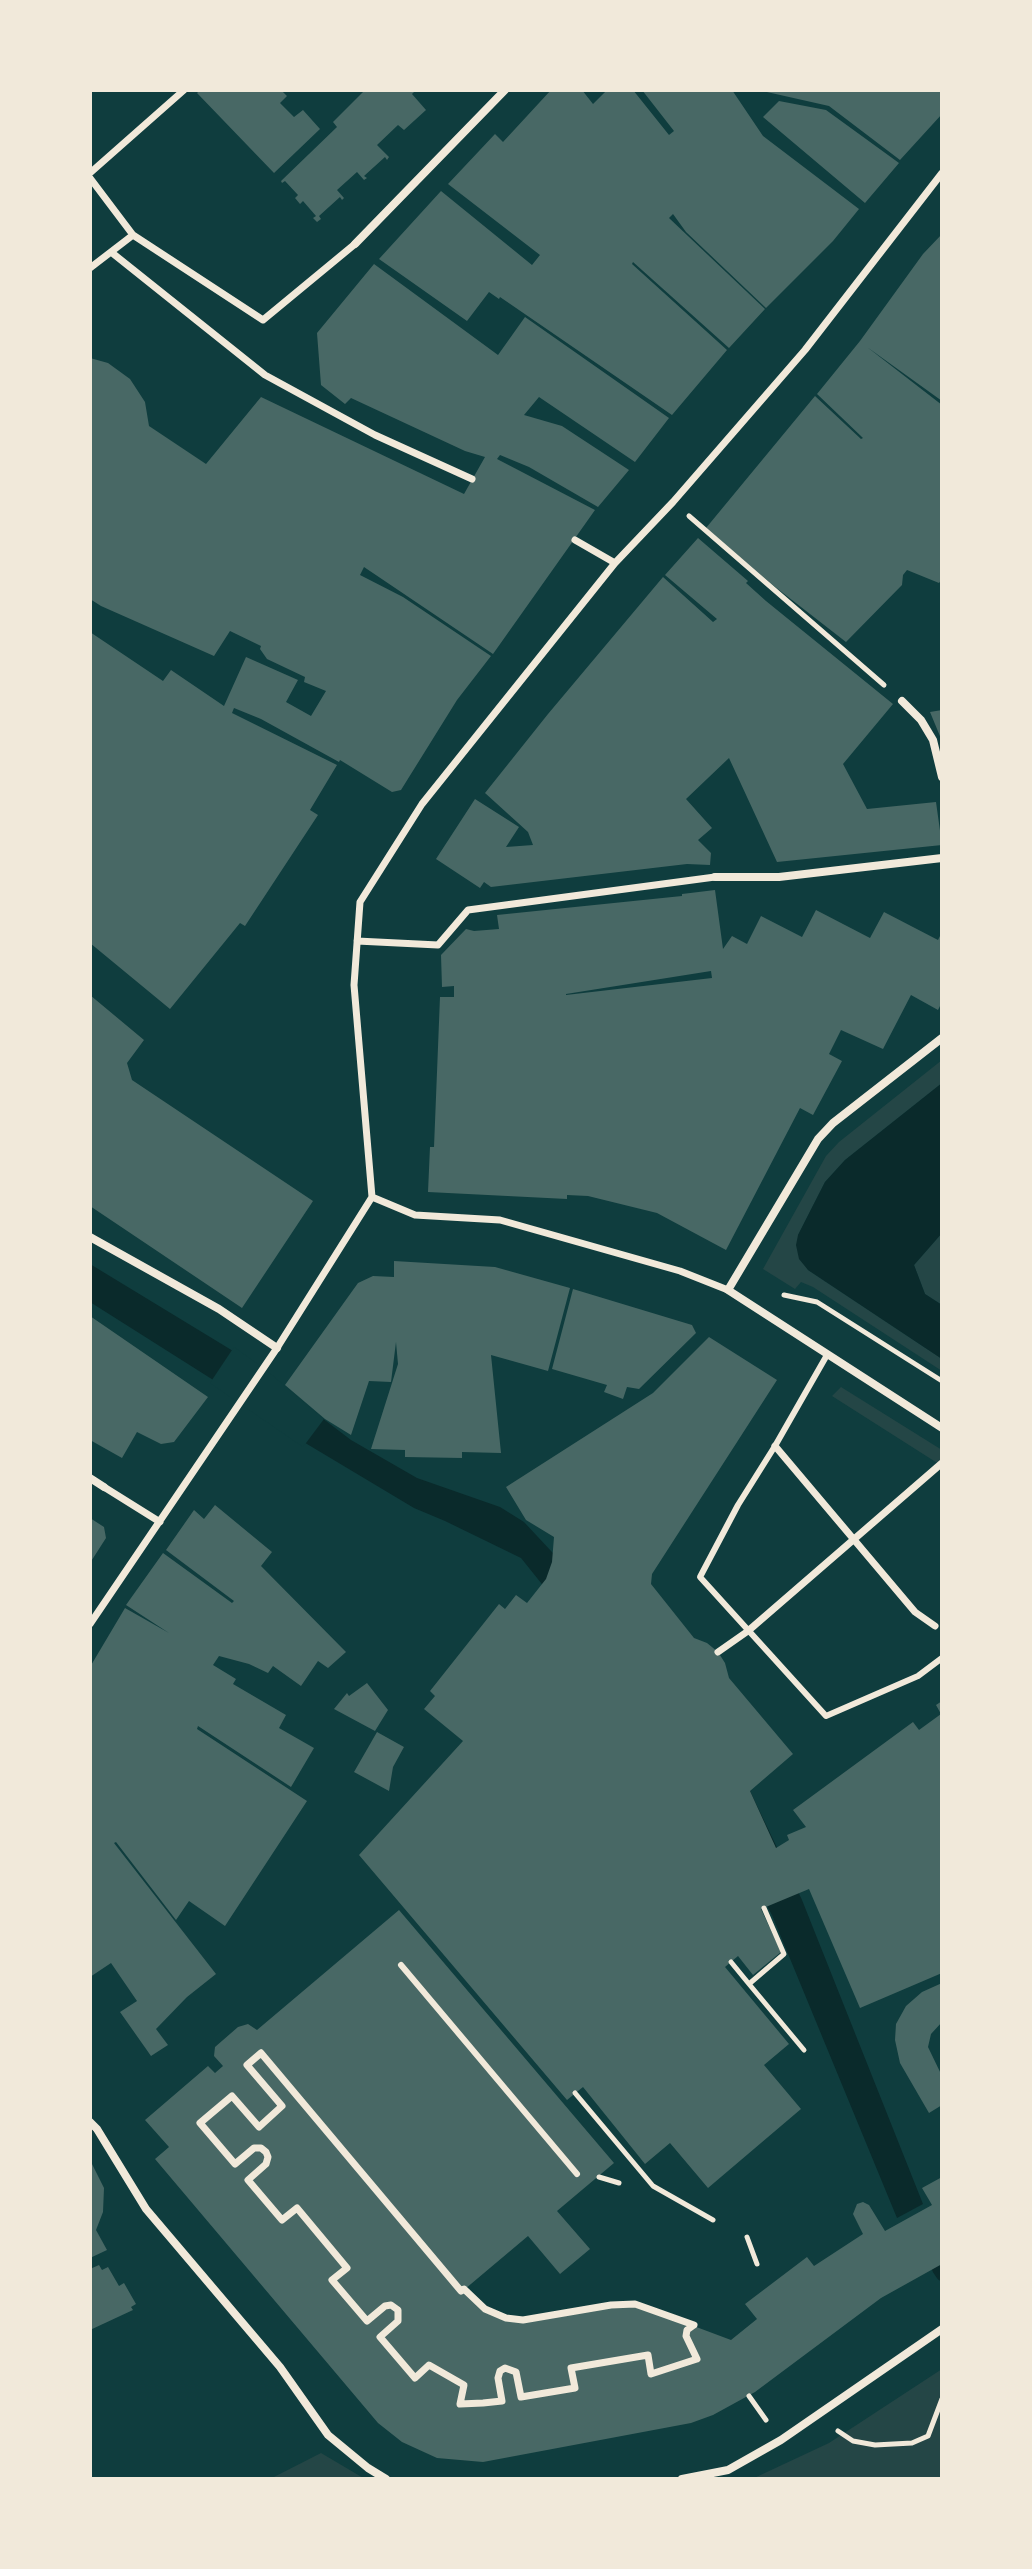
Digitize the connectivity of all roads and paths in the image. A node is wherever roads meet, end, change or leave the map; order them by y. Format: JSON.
{"nodes":[{"id":1,"x":184,"y":90,"type":"edge"},
{"id":2,"x":505,"y":90,"type":"edge"},
{"id":3,"x":942,"y":173,"type":"edge"},
{"id":4,"x":90,"y":176,"type":"edge"},
{"id":5,"x":133,"y":235,"type":"junction"},
{"id":6,"x":355,"y":244,"type":"joint"},
{"id":7,"x":111,"y":252,"type":"junction"},
{"id":8,"x":90,"y":268,"type":"edge"},
{"id":9,"x":472,"y":479,"type":"dead end"},
{"id":10,"x":673,"y":502,"type":"junction"},
{"id":11,"x":575,"y":540,"type":"dead end"},
{"id":12,"x":615,"y":563,"type":"junction"},
{"id":13,"x":902,"y":701,"type":"joint"},
{"id":14,"x":942,"y":777,"type":"edge"},
{"id":15,"x":942,"y":858,"type":"edge"},
{"id":16,"x":715,"y":877,"type":"joint"},
{"id":17,"x":357,"y":941,"type":"junction"},
{"id":18,"x":942,"y":1038,"type":"edge"},
{"id":19,"x":372,"y":1197,"type":"junction"},
{"id":20,"x":90,"y":1237,"type":"edge"},
{"id":21,"x":728,"y":1290,"type":"junction"},
{"id":22,"x":277,"y":1348,"type":"junction"},
{"id":23,"x":827,"y":1355,"type":"junction"},
{"id":24,"x":942,"y":1381,"type":"edge"},
{"id":25,"x":942,"y":1428,"type":"edge"},
{"id":26,"x":775,"y":1446,"type":"junction"},
{"id":27,"x":942,"y":1463,"type":"edge"},
{"id":28,"x":90,"y":1478,"type":"edge"},
{"id":29,"x":104,"y":1487,"type":"joint"},
{"id":30,"x":160,"y":1522,"type":"junction"},
{"id":31,"x":854,"y":1538,"type":"junction"},
{"id":32,"x":90,"y":1624,"type":"edge"},
{"id":33,"x":935,"y":1626,"type":"dead end"},
{"id":34,"x":748,"y":1631,"type":"junction"},
{"id":35,"x":718,"y":1652,"type":"dead end"},
{"id":36,"x":942,"y":1658,"type":"edge"},
{"id":37,"x":764,"y":1908,"type":"dead end"},
{"id":38,"x":731,"y":1962,"type":"dead end"},
{"id":39,"x":401,"y":1965,"type":"dead end"},
{"id":40,"x":749,"y":1984,"type":"junction"},
{"id":41,"x":804,"y":2050,"type":"dead end"},
{"id":42,"x":575,"y":2093,"type":"dead end"},
{"id":43,"x":90,"y":2122,"type":"edge"},
{"id":44,"x":577,"y":2174,"type":"dead end"},
{"id":45,"x":598,"y":2177,"type":"dead end"},
{"id":46,"x":619,"y":2183,"type":"dead end"},
{"id":47,"x":713,"y":2220,"type":"dead end"},
{"id":48,"x":747,"y":2237,"type":"dead end"},
{"id":49,"x":757,"y":2264,"type":"dead end"},
{"id":50,"x":611,"y":2305,"type":"joint"},
{"id":51,"x":942,"y":2329,"type":"edge"},
{"id":52,"x":942,"y":2399,"type":"edge"},
{"id":53,"x":823,"y":2411,"type":"junction"},
{"id":54,"x":386,"y":2479,"type":"edge"},
{"id":55,"x":682,"y":2479,"type":"edge"}],
"edges":[{"from":1,"to":4,"type":"street"},
{"from":2,"to":6,"type":"street"},
{"from":3,"to":10,"type":"street"},
{"from":4,"to":5,"type":"street"},
{"from":5,"to":6,"type":"street"},
{"from":5,"to":7,"type":"street"},
{"from":7,"to":8,"type":"street"},
{"from":7,"to":9,"type":"street"},
{"from":10,"to":12,"type":"street"},
{"from":10,"to":13,"type":"path"},
{"from":11,"to":12,"type":"street"},
{"from":12,"to":17,"type":"street"},
{"from":13,"to":14,"type":"street"},
{"from":15,"to":16,"type":"street"},
{"from":16,"to":17,"type":"street"},
{"from":17,"to":19,"type":"street"},
{"from":18,"to":21,"type":"street"},
{"from":19,"to":21,"type":"street"},
{"from":19,"to":22,"type":"street"},
{"from":20,"to":22,"type":"street"},
{"from":21,"to":23,"type":"street"},
{"from":21,"to":24,"type":"path"},
{"from":22,"to":30,"type":"street"},
{"from":23,"to":25,"type":"street"},
{"from":23,"to":26,"type":"lane"},
{"from":26,"to":31,"type":"street"},
{"from":26,"to":34,"type":"lane"},
{"from":27,"to":31,"type":"street"},
{"from":28,"to":29,"type":"street"},
{"from":29,"to":30,"type":"street"},
{"from":30,"to":32,"type":"street"},
{"from":31,"to":33,"type":"street"},
{"from":31,"to":34,"type":"street"},
{"from":34,"to":35,"type":"street"},
{"from":34,"to":36,"type":"lane"},
{"from":37,"to":40,"type":"path"},
{"from":38,"to":40,"type":"path"},
{"from":39,"to":44,"type":"lane"},
{"from":40,"to":41,"type":"path"},
{"from":42,"to":47,"type":"path"},
{"from":43,"to":54,"type":"street"},
{"from":45,"to":46,"type":"path"},
{"from":48,"to":49,"type":"path"},
{"from":50,"to":50,"type":"street"},
{"from":51,"to":53,"type":"street"},
{"from":52,"to":53,"type":"path"},
{"from":53,"to":55,"type":"street"}]}
